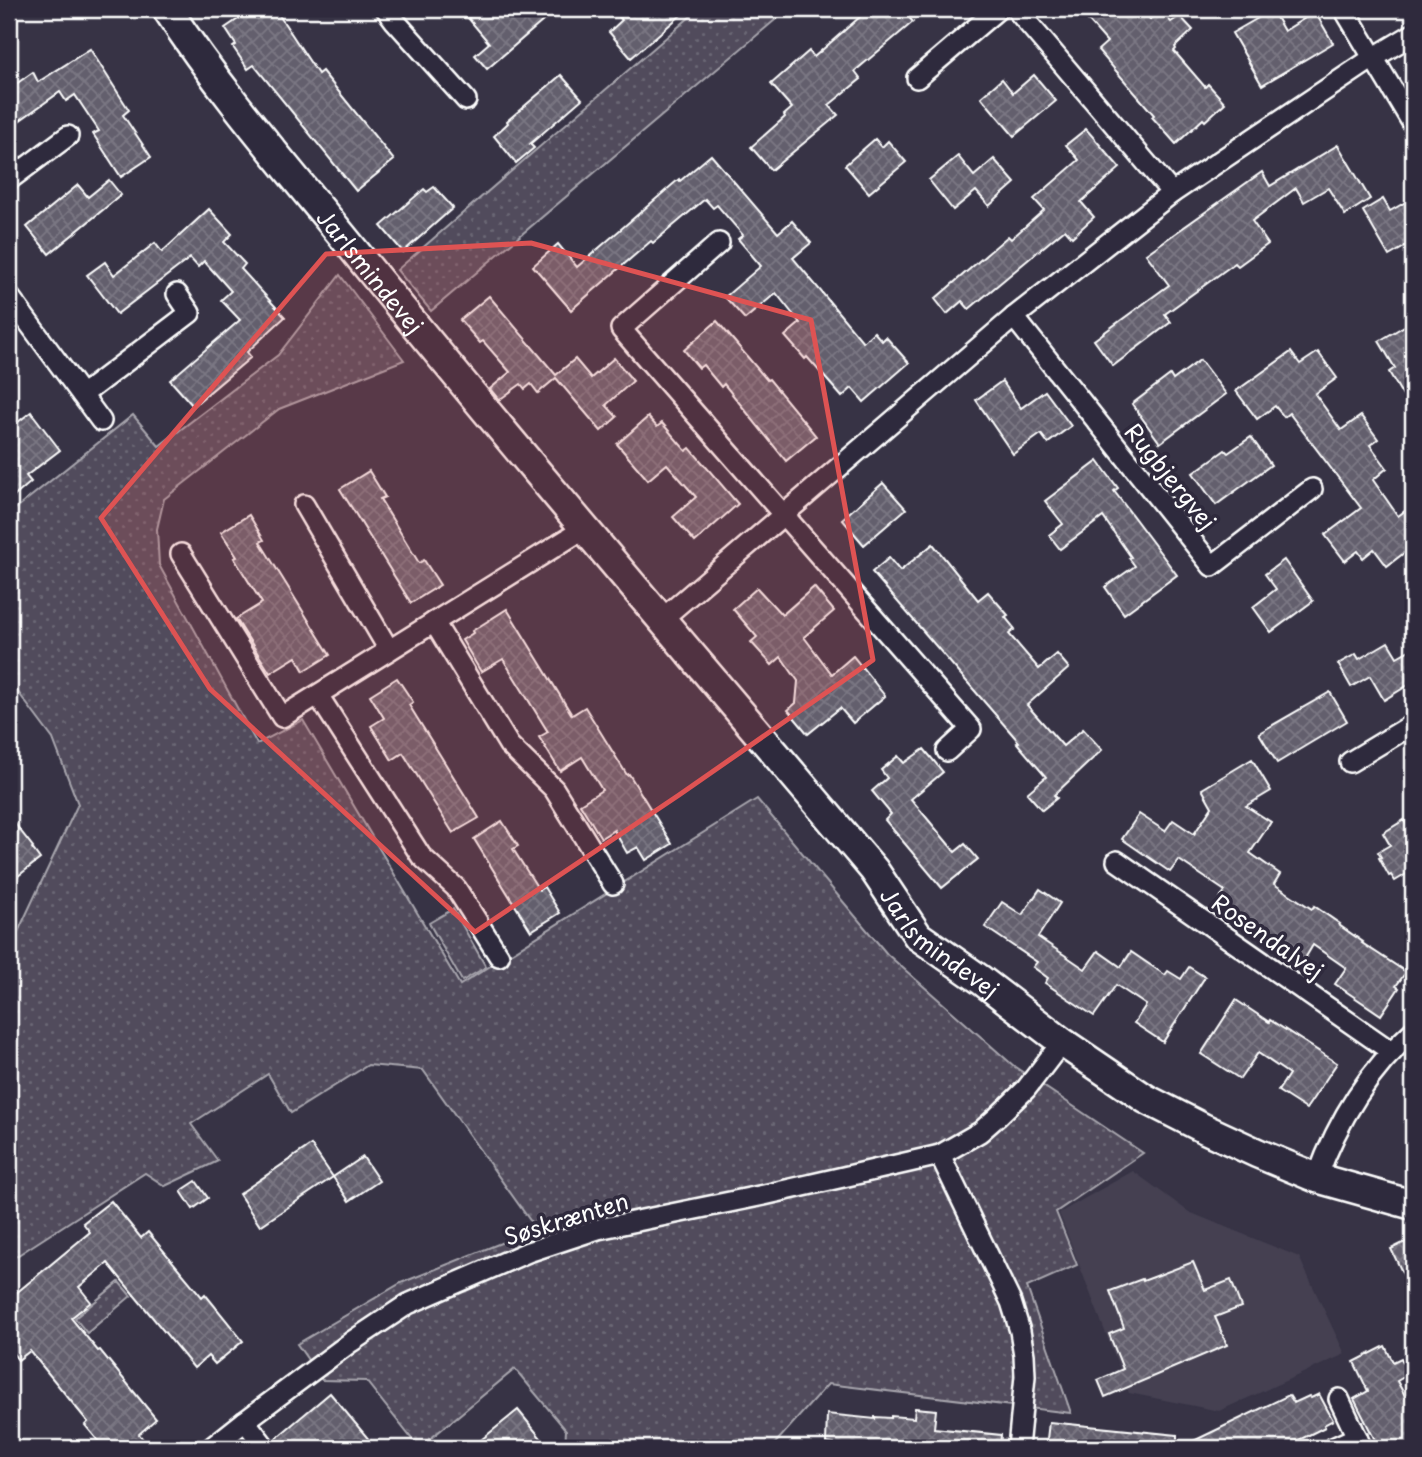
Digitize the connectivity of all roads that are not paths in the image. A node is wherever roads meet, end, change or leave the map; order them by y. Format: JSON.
{"nodes":[{"id":1,"x":167,"y":9,"type":"edge"},
{"id":2,"x":386,"y":9,"type":"edge"},
{"id":3,"x":998,"y":9,"type":"edge"},
{"id":4,"x":1016,"y":9,"type":"edge"},
{"id":5,"x":1344,"y":9,"type":"edge"},
{"id":6,"x":1413,"y":34,"type":"edge"},
{"id":7,"x":1373,"y":58,"type":"junction"},
{"id":8,"x":917,"y":78,"type":"dead end"},
{"id":9,"x":466,"y":100,"type":"dead end"},
{"id":10,"x":1413,"y":124,"type":"edge"},
{"id":11,"x":68,"y":136,"type":"dead end"},
{"id":12,"x":9,"y":180,"type":"edge"},
{"id":13,"x":1172,"y":193,"type":"junction"},
{"id":14,"x":719,"y":243,"type":"dead end"},
{"id":15,"x":177,"y":294,"type":"dead end"},
{"id":16,"x":12,"y":307,"type":"edge"},
{"id":17,"x":1014,"y":317,"type":"junction"},
{"id":18,"x":82,"y":395,"type":"junction"},
{"id":19,"x":101,"y":421,"type":"dead end"},
{"id":20,"x":1312,"y":489,"type":"dead end"},
{"id":21,"x":304,"y":505,"type":"dead end"},
{"id":22,"x":783,"y":514,"type":"junction"},
{"id":23,"x":585,"y":528,"type":"junction"},
{"id":24,"x":181,"y":554,"type":"dead end"},
{"id":25,"x":662,"y":619,"type":"junction"},
{"id":26,"x":434,"y":622,"type":"junction"},
{"id":27,"x":389,"y":650,"type":"junction"},
{"id":28,"x":318,"y":695,"type":"junction"},
{"id":29,"x":1413,"y":724,"type":"edge"},
{"id":30,"x":947,"y":751,"type":"dead end"},
{"id":31,"x":1350,"y":762,"type":"dead end"},
{"id":32,"x":1117,"y":862,"type":"dead end"},
{"id":33,"x":613,"y":884,"type":"dead end"},
{"id":34,"x":499,"y":956,"type":"dead end"},
{"id":35,"x":1413,"y":1031,"type":"edge"},
{"id":36,"x":1062,"y":1042,"type":"junction"},
{"id":37,"x":1392,"y":1052,"type":"junction"},
{"id":38,"x":940,"y":1154,"type":"junction"},
{"id":39,"x":1317,"y":1178,"type":"junction"},
{"id":40,"x":1413,"y":1205,"type":"edge"},
{"id":41,"x":1339,"y":1399,"type":"dead end"},
{"id":42,"x":245,"y":1420,"type":"junction"},
{"id":43,"x":1359,"y":1442,"type":"edge"},
{"id":44,"x":211,"y":1448,"type":"edge"},
{"id":45,"x":267,"y":1448,"type":"edge"},
{"id":46,"x":1018,"y":1448,"type":"edge"},
{"id":47,"x":1333,"y":1448,"type":"edge"}],
"edges":[{"from":1,"to":23,"type":"street","name":"Jarlsmindevej"},
{"from":2,"to":9,"type":"street"},
{"from":3,"to":8,"type":"street"},
{"from":4,"to":13,"type":"street"},
{"from":5,"to":7,"type":"street"},
{"from":6,"to":7,"type":"street"},
{"from":7,"to":10,"type":"street"},
{"from":7,"to":13,"type":"street"},
{"from":11,"to":12,"type":"street"},
{"from":13,"to":17,"type":"street"},
{"from":14,"to":22,"type":"street"},
{"from":15,"to":18,"type":"street"},
{"from":16,"to":18,"type":"street"},
{"from":17,"to":20,"type":"street","name":"Rugbjergvej"},
{"from":17,"to":22,"type":"street"},
{"from":18,"to":19,"type":"street"},
{"from":21,"to":27,"type":"street"},
{"from":22,"to":25,"type":"street"},
{"from":22,"to":30,"type":"street"},
{"from":23,"to":25,"type":"street","name":"Jarlsmindevej"},
{"from":23,"to":26,"type":"street"},
{"from":24,"to":28,"type":"street"},
{"from":25,"to":36,"type":"street","name":"Jarlsmindevej"},
{"from":26,"to":27,"type":"street"},
{"from":26,"to":33,"type":"street"},
{"from":27,"to":28,"type":"street"},
{"from":28,"to":34,"type":"street"},
{"from":29,"to":31,"type":"street"},
{"from":32,"to":37,"type":"street","name":"Rosendalvej"},
{"from":35,"to":37,"type":"street"},
{"from":36,"to":38,"type":"street","name":"Søskrænten"},
{"from":36,"to":39,"type":"street","name":"Jarlsmindevej"},
{"from":37,"to":39,"type":"street"},
{"from":38,"to":42,"type":"street","name":"Søskrænten"},
{"from":38,"to":46,"type":"street"},
{"from":39,"to":40,"type":"street","name":"Jarlsmindevej"},
{"from":41,"to":43,"type":"street"},
{"from":42,"to":44,"type":"street","name":"Søskrænten"},
{"from":42,"to":45,"type":"street"},
{"from":43,"to":47,"type":"street"}]}
